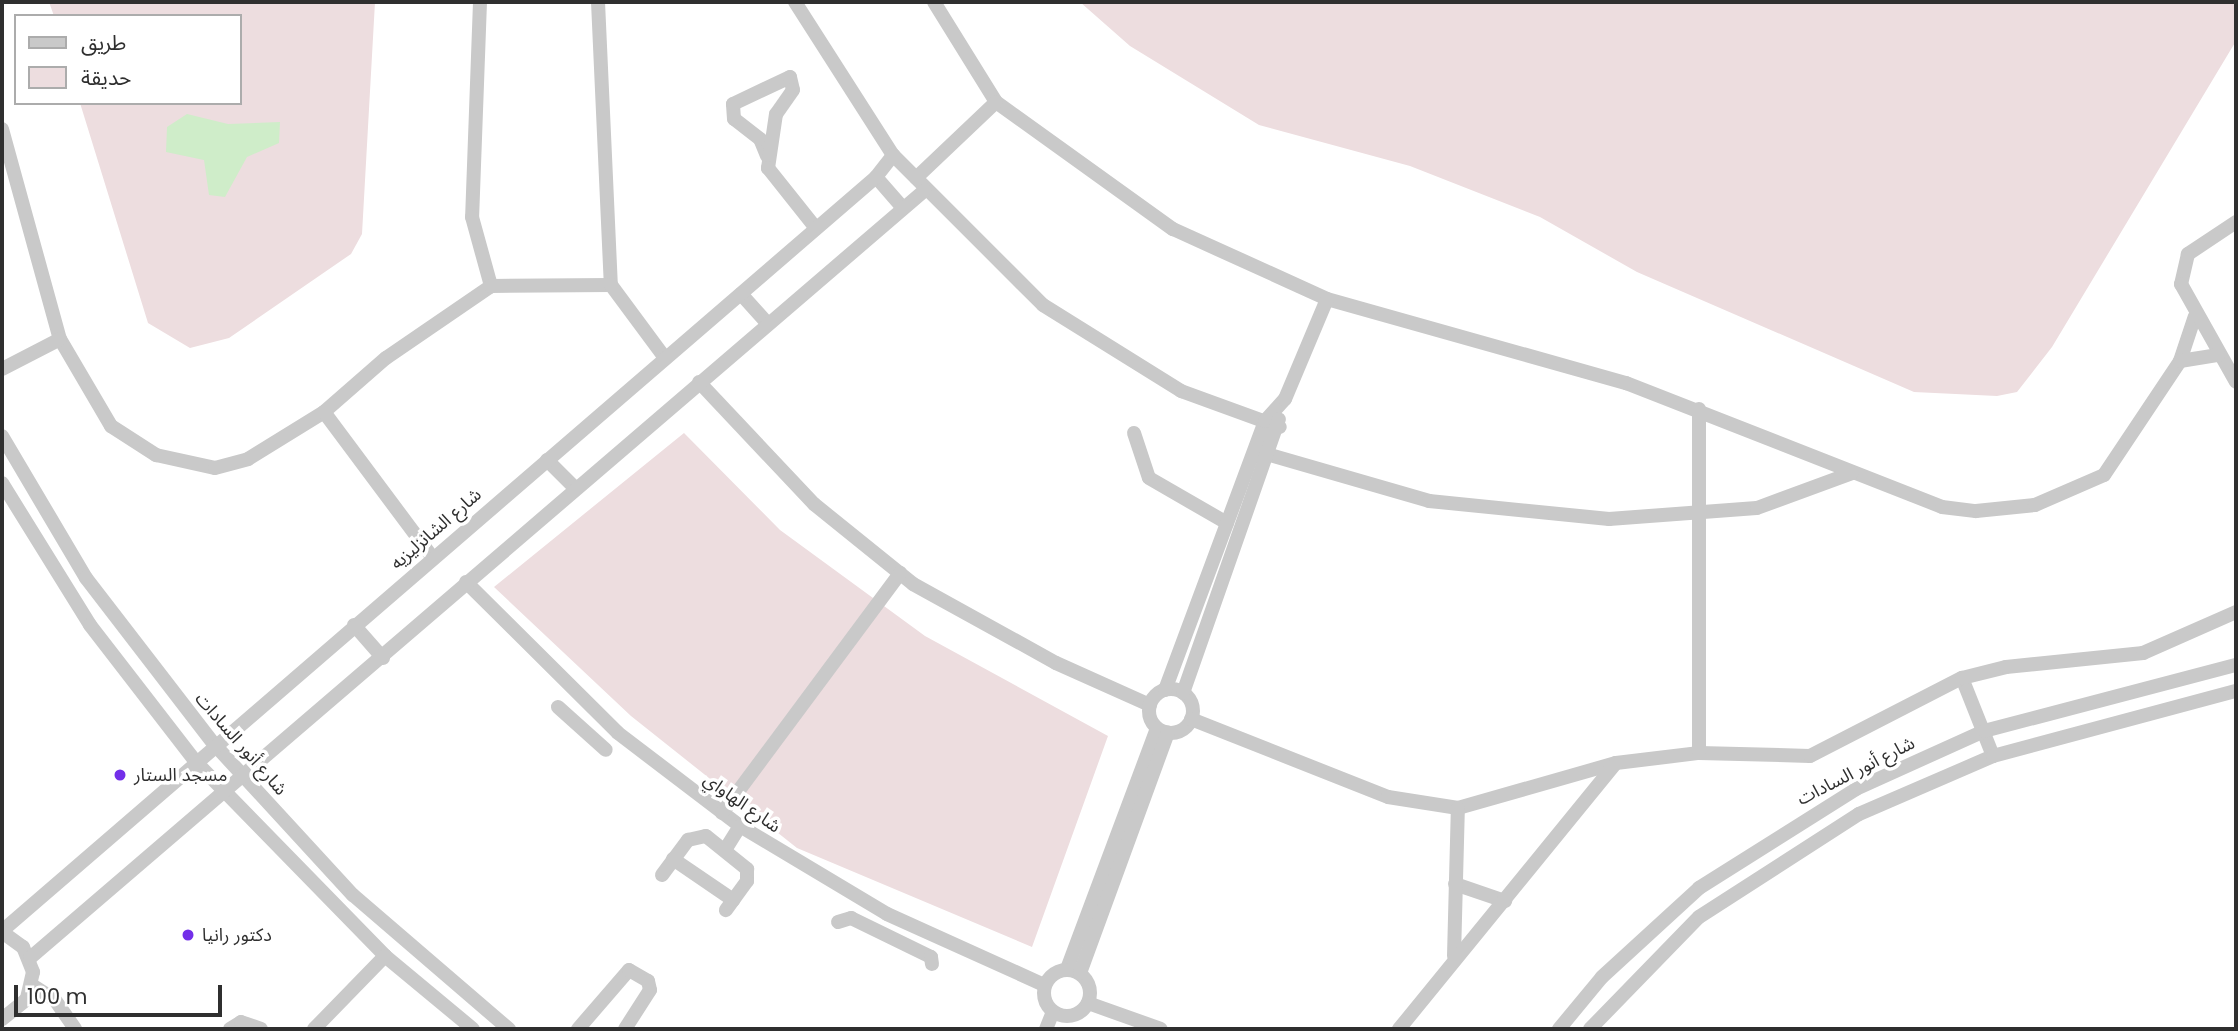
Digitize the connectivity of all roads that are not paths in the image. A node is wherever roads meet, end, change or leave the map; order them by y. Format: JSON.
{"nodes":[{"id":1,"x":480,"y":2,"type":"edge"},
{"id":2,"x":598,"y":2,"type":"edge"},
{"id":3,"x":795,"y":2,"type":"edge"},
{"id":4,"x":934,"y":2,"type":"edge"},
{"id":5,"x":996,"y":102,"type":"junction"},
{"id":6,"x":2,"y":129,"type":"edge"},
{"id":7,"x":893,"y":155,"type":"junction"},
{"id":8,"x":767,"y":156,"type":"junction"},
{"id":9,"x":876,"y":177,"type":"junction"},
{"id":10,"x":916,"y":178,"type":"junction"},
{"id":11,"x":925,"y":190,"type":"junction"},
{"id":12,"x":901,"y":206,"type":"junction"},
{"id":13,"x":2236,"y":222,"type":"edge"},
{"id":14,"x":815,"y":227,"type":"junction"},
{"id":15,"x":611,"y":285,"type":"junction"},
{"id":16,"x":491,"y":286,"type":"junction"},
{"id":17,"x":741,"y":294,"type":"junction"},
{"id":18,"x":1326,"y":299,"type":"junction"},
{"id":19,"x":2195,"y":316,"type":"junction"},
{"id":20,"x":766,"y":322,"type":"junction"},
{"id":21,"x":60,"y":339,"type":"junction"},
{"id":22,"x":2219,"y":355,"type":"junction"},
{"id":23,"x":665,"y":358,"type":"junction"},
{"id":24,"x":2180,"y":361,"type":"junction"},
{"id":25,"x":2,"y":369,"type":"edge"},
{"id":26,"x":699,"y":382,"type":"junction"},
{"id":27,"x":2236,"y":382,"type":"edge"},
{"id":28,"x":1699,"y":409,"type":"junction"},
{"id":29,"x":1279,"y":411,"type":"junction"},
{"id":30,"x":324,"y":412,"type":"junction"},
{"id":31,"x":1265,"y":421,"type":"junction"},
{"id":32,"x":1280,"y":427,"type":"junction"},
{"id":33,"x":1134,"y":433,"type":"dead end"},
{"id":34,"x":2,"y":436,"type":"edge"},
{"id":35,"x":1270,"y":455,"type":"junction"},
{"id":36,"x":547,"y":460,"type":"junction"},
{"id":37,"x":1852,"y":473,"type":"junction"},
{"id":38,"x":2,"y":483,"type":"edge"},
{"id":39,"x":575,"y":488,"type":"junction"},
{"id":40,"x":1698,"y":517,"type":"junction"},
{"id":41,"x":1227,"y":523,"type":"junction"},
{"id":42,"x":433,"y":558,"type":"junction"},
{"id":43,"x":900,"y":573,"type":"junction"},
{"id":44,"x":466,"y":582,"type":"junction"},
{"id":45,"x":2236,"y":612,"type":"edge"},
{"id":46,"x":354,"y":625,"type":"junction"},
{"id":47,"x":383,"y":658,"type":"junction"},
{"id":48,"x":2236,"y":665,"type":"edge"},
{"id":49,"x":1962,"y":677,"type":"junction"},
{"id":50,"x":1165,"y":690,"type":"junction"},
{"id":51,"x":2236,"y":691,"type":"edge"},
{"id":52,"x":1183,"y":693,"type":"junction"},
{"id":53,"x":1150,"y":705,"type":"junction"},
{"id":54,"x":589,"y":706,"type":"junction"},
{"id":55,"x":558,"y":707,"type":"dead end"},
{"id":56,"x":1191,"y":719,"type":"junction"},
{"id":57,"x":604,"y":720,"type":"junction"},
{"id":58,"x":575,"y":723,"type":"junction"},
{"id":59,"x":1162,"y":730,"type":"junction"},
{"id":60,"x":1983,"y":731,"type":"junction"},
{"id":61,"x":590,"y":736,"type":"junction"},
{"id":62,"x":214,"y":744,"type":"junction"},
{"id":63,"x":606,"y":750,"type":"dead end"},
{"id":64,"x":1699,"y":753,"type":"junction"},
{"id":65,"x":1993,"y":756,"type":"junction"},
{"id":66,"x":195,"y":761,"type":"junction"},
{"id":67,"x":1616,"y":763,"type":"junction"},
{"id":68,"x":242,"y":776,"type":"junction"},
{"id":69,"x":225,"y":791,"type":"junction"},
{"id":70,"x":1458,"y":808,"type":"junction"},
{"id":71,"x":722,"y":813,"type":"junction"},
{"id":72,"x":740,"y":826,"type":"junction"},
{"id":73,"x":725,"y":850,"type":"junction"},
{"id":74,"x":673,"y":859,"type":"junction"},
{"id":75,"x":662,"y":875,"type":"dead end"},
{"id":76,"x":1455,"y":884,"type":"junction"},
{"id":77,"x":1505,"y":901,"type":"junction"},
{"id":78,"x":887,"y":914,"type":"junction"},
{"id":79,"x":838,"y":922,"type":"dead end"},
{"id":80,"x":904,"y":923,"type":"junction"},
{"id":81,"x":2,"y":932,"type":"edge"},
{"id":82,"x":877,"y":935,"type":"junction"},
{"id":83,"x":895,"y":944,"type":"junction"},
{"id":84,"x":385,"y":956,"type":"junction"},
{"id":85,"x":1454,"y":956,"type":"junction"},
{"id":86,"x":30,"y":958,"type":"junction"},
{"id":87,"x":932,"y":964,"type":"dead end"},
{"id":88,"x":1073,"y":971,"type":"junction"},
{"id":89,"x":32,"y":985,"type":"junction"},
{"id":90,"x":1045,"y":985,"type":"junction"},
{"id":91,"x":1088,"y":1003,"type":"junction"},
{"id":92,"x":2,"y":1019,"type":"edge"},
{"id":93,"x":1059,"y":1019,"type":"edge"},
{"id":94,"x":75,"y":1029,"type":"edge"},
{"id":95,"x":230,"y":1029,"type":"edge"},
{"id":96,"x":261,"y":1029,"type":"edge"},
{"id":97,"x":314,"y":1029,"type":"edge"},
{"id":98,"x":473,"y":1029,"type":"edge"},
{"id":99,"x":509,"y":1029,"type":"edge"},
{"id":100,"x":578,"y":1029,"type":"edge"},
{"id":101,"x":625,"y":1029,"type":"edge"},
{"id":102,"x":1046,"y":1029,"type":"edge"},
{"id":103,"x":1161,"y":1029,"type":"edge"},
{"id":104,"x":1399,"y":1029,"type":"edge"},
{"id":105,"x":1559,"y":1029,"type":"edge"},
{"id":106,"x":1590,"y":1029,"type":"edge"}],
"edges":[{"from":1,"to":16,"type":"street"},
{"from":2,"to":15,"type":"street"},
{"from":3,"to":7,"type":"street"},
{"from":4,"to":5,"type":"street"},
{"from":5,"to":10,"type":"street"},
{"from":5,"to":18,"type":"street"},
{"from":6,"to":21,"type":"street"},
{"from":7,"to":9,"type":"street","name":"شارع الشانزليزيه"},
{"from":7,"to":10,"type":"street"},
{"from":8,"to":8,"type":"street"},
{"from":8,"to":14,"type":"street"},
{"from":9,"to":12,"type":"street"},
{"from":9,"to":14,"type":"street","name":"شارع الشانزليزيه"},
{"from":10,"to":11,"type":"street"},
{"from":11,"to":12,"type":"street"},
{"from":11,"to":31,"type":"street"},
{"from":12,"to":20,"type":"street"},
{"from":13,"to":19,"type":"street"},
{"from":14,"to":17,"type":"street","name":"شارع الشانزليزيه"},
{"from":15,"to":16,"type":"street"},
{"from":15,"to":23,"type":"street"},
{"from":16,"to":30,"type":"street"},
{"from":17,"to":20,"type":"street"},
{"from":17,"to":23,"type":"street","name":"شارع الشانزليزيه"},
{"from":18,"to":28,"type":"street"},
{"from":18,"to":29,"type":"street"},
{"from":19,"to":22,"type":"street"},
{"from":19,"to":24,"type":"street"},
{"from":20,"to":26,"type":"street"},
{"from":21,"to":25,"type":"street"},
{"from":21,"to":30,"type":"street"},
{"from":22,"to":24,"type":"street"},
{"from":22,"to":27,"type":"street"},
{"from":23,"to":36,"type":"street","name":"شارع الشانزليزيه"},
{"from":24,"to":37,"type":"street"},
{"from":26,"to":39,"type":"street"},
{"from":26,"to":43,"type":"street"},
{"from":28,"to":37,"type":"street"},
{"from":28,"to":40,"type":"street"},
{"from":29,"to":31,"type":"street"},
{"from":29,"to":32,"type":"street"},
{"from":30,"to":42,"type":"street"},
{"from":31,"to":32,"type":"street"},
{"from":31,"to":41,"type":"street"},
{"from":32,"to":35,"type":"street"},
{"from":33,"to":41,"type":"street"},
{"from":34,"to":62,"type":"street","name":"شارع أنور السادات"},
{"from":35,"to":40,"type":"street"},
{"from":35,"to":52,"type":"street"},
{"from":36,"to":39,"type":"street"},
{"from":36,"to":42,"type":"street","name":"شارع الشانزليزيه"},
{"from":37,"to":40,"type":"street"},
{"from":38,"to":66,"type":"street"},
{"from":39,"to":44,"type":"street"},
{"from":40,"to":64,"type":"street"},
{"from":41,"to":50,"type":"street"},
{"from":42,"to":46,"type":"street","name":"شارع الشانزليزيه"},
{"from":43,"to":53,"type":"street"},
{"from":43,"to":71,"type":"street"},
{"from":44,"to":47,"type":"street"},
{"from":44,"to":54,"type":"street","name":"شارع الهاواي"},
{"from":45,"to":49,"type":"street"},
{"from":46,"to":47,"type":"street"},
{"from":46,"to":62,"type":"street","name":"شارع الشانزليزيه"},
{"from":47,"to":68,"type":"street"},
{"from":48,"to":60,"type":"street","name":"شارع أنور السادات"},
{"from":49,"to":60,"type":"street"},
{"from":49,"to":64,"type":"street"},
{"from":50,"to":52,"type":"street"},
{"from":50,"to":53,"type":"street"},
{"from":51,"to":65,"type":"street"},
{"from":52,"to":56,"type":"street"},
{"from":53,"to":59,"type":"street"},
{"from":54,"to":57,"type":"street","name":"شارع الهاواي"},
{"from":54,"to":58,"type":"street"},
{"from":55,"to":58,"type":"street"},
{"from":56,"to":59,"type":"street"},
{"from":56,"to":70,"type":"street"},
{"from":57,"to":61,"type":"street"},
{"from":57,"to":71,"type":"street","name":"شارع الهاواي"},
{"from":58,"to":61,"type":"street"},
{"from":59,"to":88,"type":"street"},
{"from":60,"to":65,"type":"street"},
{"from":60,"to":105,"type":"street","name":"شارع أنور السادات"},
{"from":61,"to":63,"type":"street"},
{"from":62,"to":66,"type":"street","name":"شارع الشانزليزيه"},
{"from":62,"to":68,"type":"street","name":"شارع أنور السادات"},
{"from":64,"to":67,"type":"street"},
{"from":65,"to":106,"type":"street"},
{"from":66,"to":69,"type":"street"},
{"from":66,"to":81,"type":"street","name":"شارع الشانزليزيه"},
{"from":67,"to":70,"type":"street"},
{"from":67,"to":77,"type":"street"},
{"from":68,"to":69,"type":"street"},
{"from":68,"to":99,"type":"street","name":"شارع أنور السادات"},
{"from":69,"to":84,"type":"street"},
{"from":69,"to":86,"type":"street"},
{"from":70,"to":76,"type":"street"},
{"from":71,"to":72,"type":"street","name":"شارع الهاواي"},
{"from":72,"to":73,"type":"street"},
{"from":72,"to":78,"type":"street","name":"شارع الهاواي"},
{"from":73,"to":74,"type":"street"},
{"from":73,"to":74,"type":"street"},
{"from":74,"to":75,"type":"street"},
{"from":76,"to":77,"type":"street"},
{"from":76,"to":85,"type":"street"},
{"from":77,"to":85,"type":"street"},
{"from":78,"to":80,"type":"street","name":"شارع الهاواي"},
{"from":78,"to":82,"type":"street"},
{"from":79,"to":82,"type":"street"},
{"from":80,"to":83,"type":"street"},
{"from":80,"to":90,"type":"street","name":"شارع الهاواي"},
{"from":81,"to":86,"type":"street"},
{"from":82,"to":83,"type":"street"},
{"from":83,"to":87,"type":"street"},
{"from":84,"to":97,"type":"street"},
{"from":84,"to":98,"type":"street"},
{"from":85,"to":104,"type":"street"},
{"from":86,"to":89,"type":"street"},
{"from":88,"to":90,"type":"street"},
{"from":88,"to":91,"type":"street"},
{"from":89,"to":92,"type":"street"},
{"from":89,"to":94,"type":"street"},
{"from":90,"to":93,"type":"street"},
{"from":91,"to":93,"type":"street"},
{"from":91,"to":103,"type":"street"},
{"from":93,"to":102,"type":"street"},
{"from":95,"to":96,"type":"street"},
{"from":100,"to":101,"type":"street"}]}
